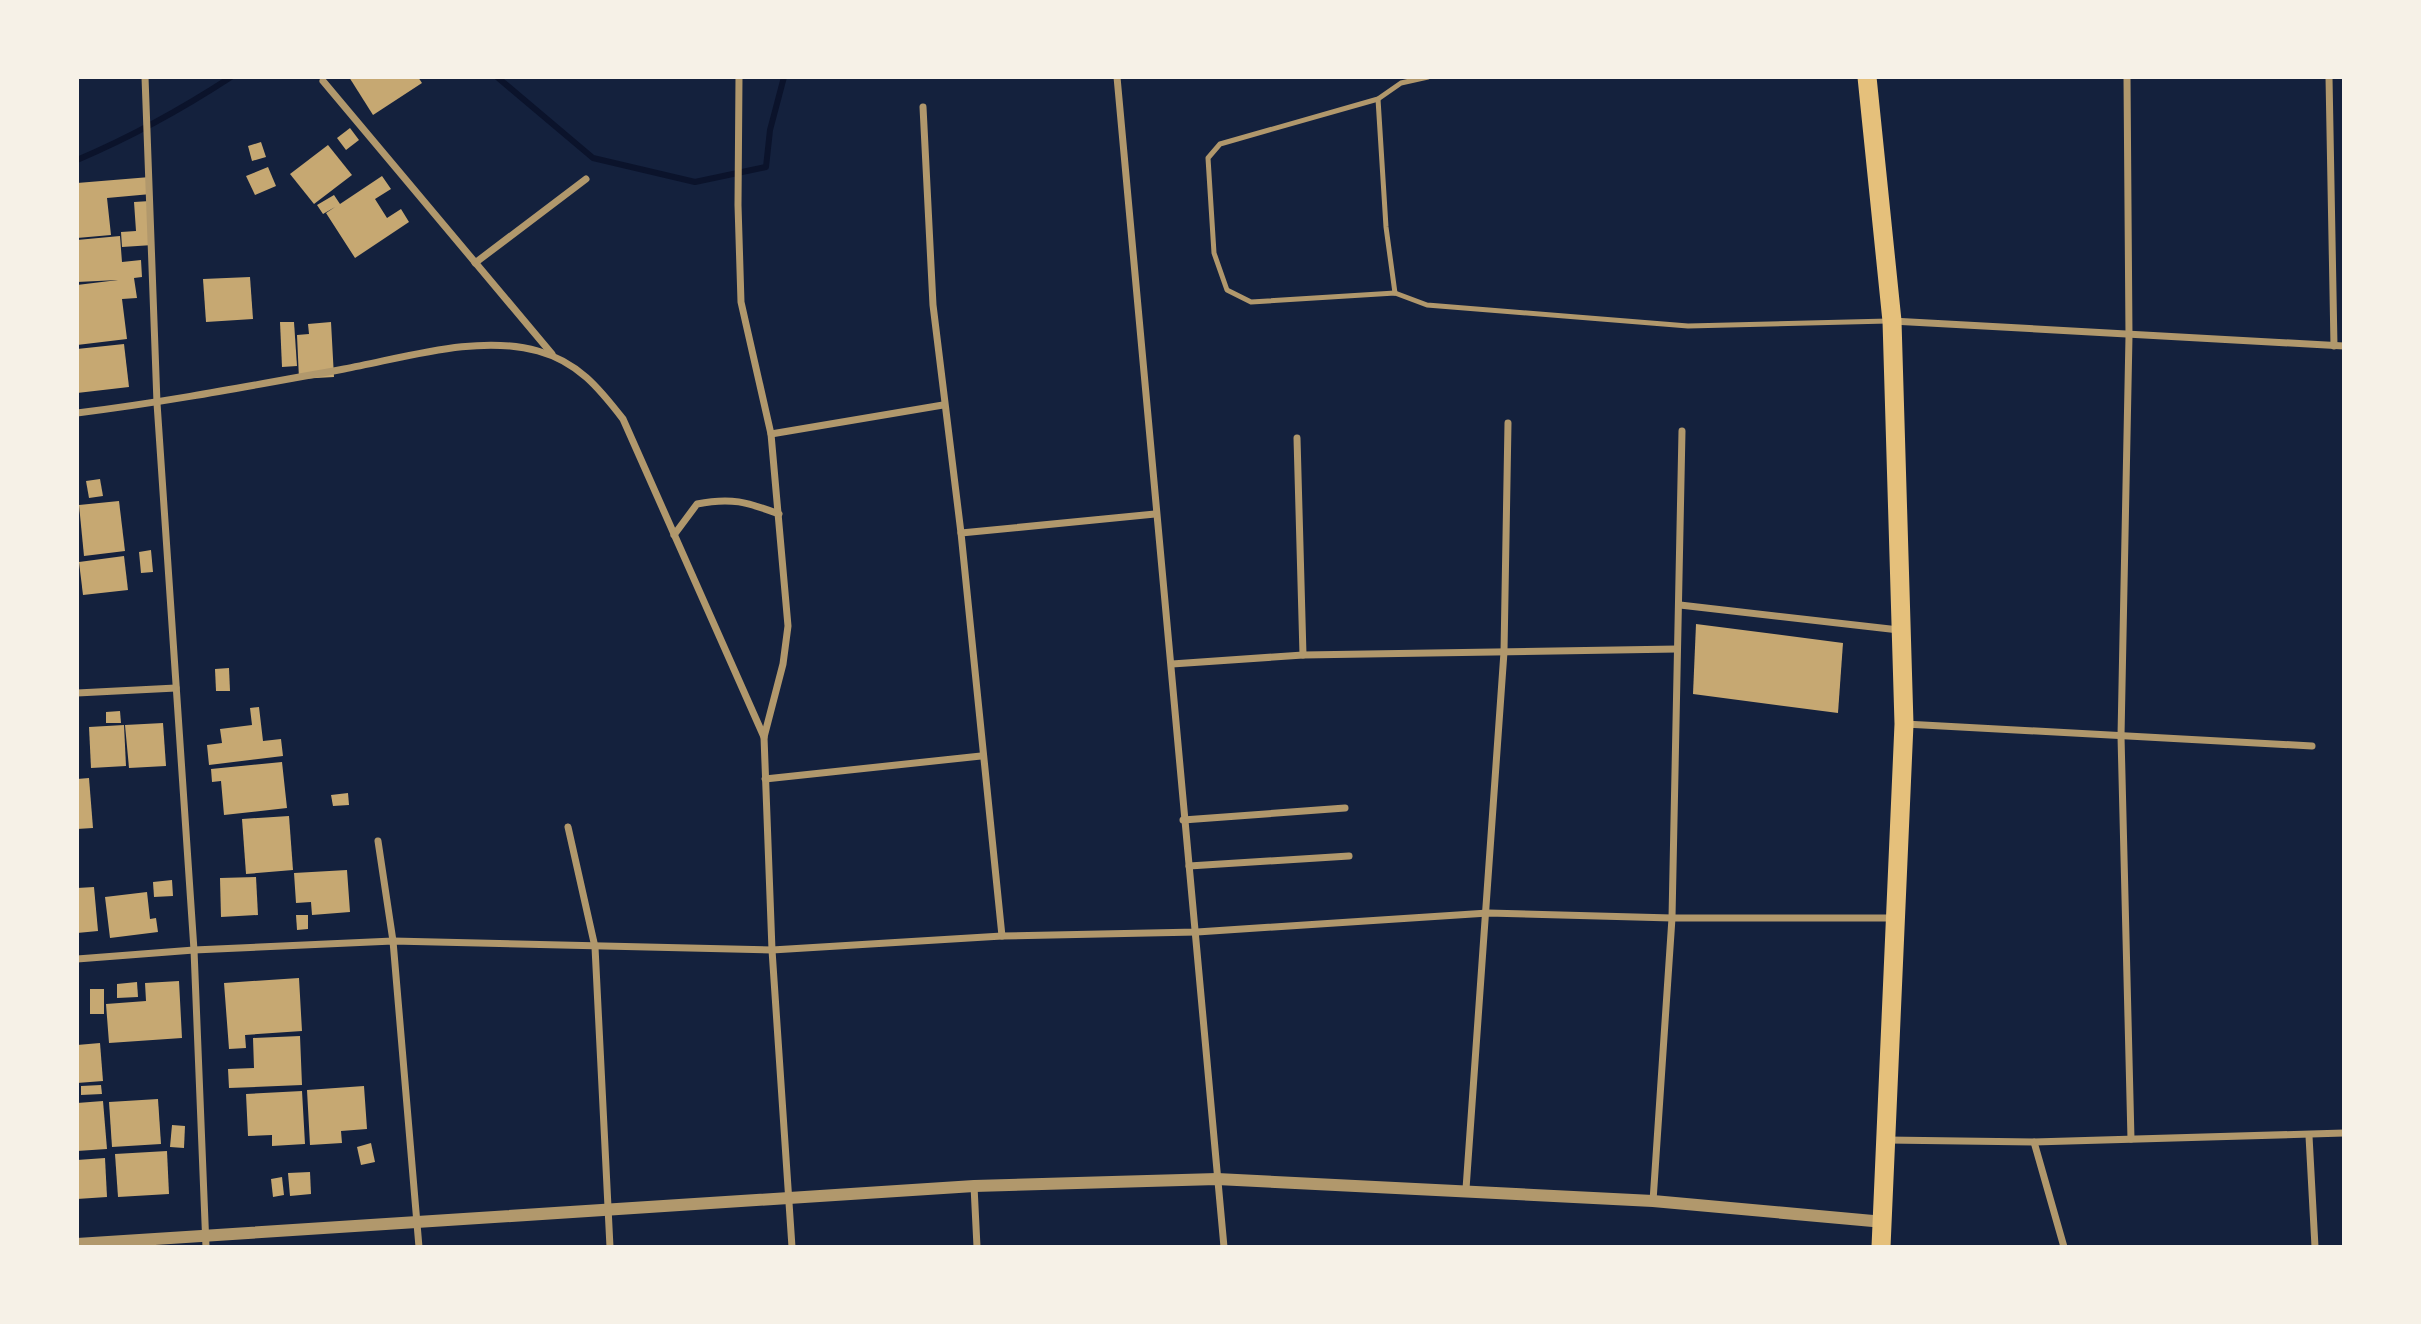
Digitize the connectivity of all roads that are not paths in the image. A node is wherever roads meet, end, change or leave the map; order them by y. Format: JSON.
{"nodes":[{"id":1,"x":145,"y":77,"type":"edge"},
{"id":2,"x":739,"y":77,"type":"edge"},
{"id":3,"x":1117,"y":77,"type":"edge"},
{"id":4,"x":1428,"y":77,"type":"edge"},
{"id":5,"x":1867,"y":77,"type":"edge"},
{"id":6,"x":2127,"y":77,"type":"edge"},
{"id":7,"x":2329,"y":77,"type":"edge"},
{"id":8,"x":323,"y":81,"type":"dead end"},
{"id":9,"x":1378,"y":99,"type":"junction"},
{"id":10,"x":923,"y":107,"type":"dead end"},
{"id":11,"x":586,"y":179,"type":"dead end"},
{"id":12,"x":475,"y":263,"type":"junction"},
{"id":13,"x":1395,"y":293,"type":"junction"},
{"id":14,"x":1892,"y":321,"type":"junction"},
{"id":15,"x":2129,"y":335,"type":"junction"},
{"id":16,"x":2334,"y":346,"type":"junction"},
{"id":17,"x":2344,"y":346,"type":"edge"},
{"id":18,"x":554,"y":356,"type":"junction"},
{"id":19,"x":157,"y":403,"type":"junction"},
{"id":20,"x":943,"y":405,"type":"junction"},
{"id":21,"x":77,"y":413,"type":"edge"},
{"id":22,"x":1508,"y":423,"type":"dead end"},
{"id":23,"x":1682,"y":432,"type":"dead end"},
{"id":24,"x":771,"y":434,"type":"junction"},
{"id":25,"x":1297,"y":438,"type":"dead end"},
{"id":26,"x":779,"y":514,"type":"junction"},
{"id":27,"x":1155,"y":514,"type":"junction"},
{"id":28,"x":961,"y":533,"type":"junction"},
{"id":29,"x":674,"y":535,"type":"junction"},
{"id":30,"x":1680,"y":605,"type":"junction"},
{"id":31,"x":1901,"y":630,"type":"junction"},
{"id":32,"x":1677,"y":649,"type":"junction"},
{"id":33,"x":1504,"y":652,"type":"junction"},
{"id":34,"x":1303,"y":656,"type":"junction"},
{"id":35,"x":1172,"y":664,"type":"junction"},
{"id":36,"x":176,"y":688,"type":"junction"},
{"id":37,"x":77,"y":693,"type":"edge"},
{"id":38,"x":1904,"y":724,"type":"junction"},
{"id":39,"x":2120,"y":736,"type":"junction"},
{"id":40,"x":764,"y":737,"type":"junction"},
{"id":41,"x":2312,"y":746,"type":"dead end"},
{"id":42,"x":981,"y":757,"type":"junction"},
{"id":43,"x":765,"y":779,"type":"junction"},
{"id":44,"x":1345,"y":808,"type":"dead end"},
{"id":45,"x":1183,"y":820,"type":"junction"},
{"id":46,"x":568,"y":827,"type":"dead end"},
{"id":47,"x":378,"y":841,"type":"dead end"},
{"id":48,"x":1349,"y":856,"type":"dead end"},
{"id":49,"x":1189,"y":866,"type":"junction"},
{"id":50,"x":1488,"y":913,"type":"junction"},
{"id":51,"x":1672,"y":918,"type":"junction"},
{"id":52,"x":1898,"y":918,"type":"junction"},
{"id":53,"x":1197,"y":932,"type":"junction"},
{"id":54,"x":1002,"y":936,"type":"junction"},
{"id":55,"x":393,"y":941,"type":"junction"},
{"id":56,"x":595,"y":947,"type":"junction"},
{"id":57,"x":194,"y":950,"type":"junction"},
{"id":58,"x":772,"y":950,"type":"junction"},
{"id":59,"x":77,"y":959,"type":"edge"},
{"id":60,"x":2344,"y":1133,"type":"edge"},
{"id":61,"x":2309,"y":1136,"type":"junction"},
{"id":62,"x":2131,"y":1139,"type":"junction"},
{"id":63,"x":1887,"y":1140,"type":"junction"},
{"id":64,"x":2034,"y":1142,"type":"junction"},
{"id":65,"x":1217,"y":1179,"type":"junction"},
{"id":66,"x":974,"y":1186,"type":"junction"},
{"id":67,"x":1466,"y":1189,"type":"junction"},
{"id":68,"x":790,"y":1200,"type":"junction"},
{"id":69,"x":1654,"y":1201,"type":"junction"},
{"id":70,"x":608,"y":1209,"type":"junction"},
{"id":71,"x":418,"y":1222,"type":"junction"},
{"id":72,"x":1884,"y":1222,"type":"junction"},
{"id":73,"x":205,"y":1242,"type":"edge"},
{"id":74,"x":77,"y":1244,"type":"edge"},
{"id":75,"x":419,"y":1247,"type":"edge"},
{"id":76,"x":610,"y":1247,"type":"edge"},
{"id":77,"x":792,"y":1247,"type":"edge"},
{"id":78,"x":976,"y":1247,"type":"edge"},
{"id":79,"x":1224,"y":1247,"type":"edge"},
{"id":80,"x":1881,"y":1247,"type":"edge"},
{"id":81,"x":2064,"y":1247,"type":"edge"},
{"id":82,"x":2315,"y":1247,"type":"edge"}],
"edges":[{"from":1,"to":19,"type":"street"},
{"from":2,"to":24,"type":"street"},
{"from":3,"to":27,"type":"street"},
{"from":4,"to":9,"type":"lane"},
{"from":5,"to":14,"type":"highway"},
{"from":6,"to":15,"type":"street"},
{"from":7,"to":16,"type":"street"},
{"from":8,"to":12,"type":"street"},
{"from":9,"to":13,"type":"lane"},
{"from":9,"to":13,"type":"lane"},
{"from":10,"to":20,"type":"street"},
{"from":11,"to":12,"type":"street"},
{"from":12,"to":18,"type":"street"},
{"from":13,"to":14,"type":"lane"},
{"from":14,"to":15,"type":"street"},
{"from":14,"to":31,"type":"highway"},
{"from":15,"to":16,"type":"street"},
{"from":15,"to":39,"type":"street"},
{"from":16,"to":17,"type":"street"},
{"from":18,"to":19,"type":"street"},
{"from":18,"to":29,"type":"street"},
{"from":19,"to":21,"type":"street"},
{"from":19,"to":36,"type":"street"},
{"from":20,"to":24,"type":"street"},
{"from":20,"to":28,"type":"street"},
{"from":22,"to":33,"type":"street"},
{"from":23,"to":30,"type":"street"},
{"from":24,"to":26,"type":"street"},
{"from":25,"to":34,"type":"street"},
{"from":26,"to":29,"type":"street"},
{"from":26,"to":40,"type":"street"},
{"from":27,"to":28,"type":"street"},
{"from":27,"to":35,"type":"street"},
{"from":28,"to":42,"type":"street"},
{"from":29,"to":40,"type":"street"},
{"from":30,"to":31,"type":"street"},
{"from":30,"to":32,"type":"street"},
{"from":31,"to":38,"type":"highway"},
{"from":32,"to":33,"type":"street"},
{"from":32,"to":51,"type":"street"},
{"from":33,"to":34,"type":"street"},
{"from":33,"to":50,"type":"street"},
{"from":34,"to":35,"type":"street"},
{"from":35,"to":45,"type":"street"},
{"from":36,"to":37,"type":"street"},
{"from":36,"to":57,"type":"street"},
{"from":38,"to":39,"type":"street"},
{"from":38,"to":52,"type":"highway"},
{"from":39,"to":41,"type":"street"},
{"from":39,"to":62,"type":"street"},
{"from":40,"to":43,"type":"street"},
{"from":42,"to":43,"type":"street"},
{"from":42,"to":54,"type":"street"},
{"from":43,"to":58,"type":"street"},
{"from":44,"to":45,"type":"street"},
{"from":45,"to":49,"type":"street"},
{"from":46,"to":56,"type":"street"},
{"from":47,"to":55,"type":"street"},
{"from":48,"to":49,"type":"street"},
{"from":49,"to":53,"type":"street"},
{"from":50,"to":51,"type":"street"},
{"from":50,"to":53,"type":"street"},
{"from":50,"to":67,"type":"street"},
{"from":51,"to":52,"type":"street"},
{"from":51,"to":69,"type":"street"},
{"from":52,"to":63,"type":"highway"},
{"from":53,"to":54,"type":"street"},
{"from":53,"to":65,"type":"street"},
{"from":54,"to":58,"type":"street"},
{"from":55,"to":56,"type":"street"},
{"from":55,"to":57,"type":"street"},
{"from":55,"to":71,"type":"street"},
{"from":56,"to":58,"type":"street"},
{"from":56,"to":70,"type":"street"},
{"from":57,"to":59,"type":"street"},
{"from":57,"to":73,"type":"street"},
{"from":58,"to":68,"type":"street"},
{"from":60,"to":61,"type":"street"},
{"from":61,"to":62,"type":"street"},
{"from":61,"to":82,"type":"street"},
{"from":62,"to":64,"type":"street"},
{"from":63,"to":64,"type":"street"},
{"from":63,"to":72,"type":"highway"},
{"from":64,"to":81,"type":"street"},
{"from":65,"to":66,"type":"street"},
{"from":65,"to":67,"type":"street"},
{"from":65,"to":79,"type":"street"},
{"from":66,"to":68,"type":"street"},
{"from":66,"to":78,"type":"street"},
{"from":67,"to":69,"type":"street"},
{"from":68,"to":70,"type":"street"},
{"from":68,"to":77,"type":"street"},
{"from":69,"to":72,"type":"street"},
{"from":70,"to":71,"type":"street"},
{"from":70,"to":76,"type":"street"},
{"from":71,"to":73,"type":"street"},
{"from":71,"to":75,"type":"street"},
{"from":72,"to":80,"type":"highway"},
{"from":73,"to":74,"type":"street"}]}
